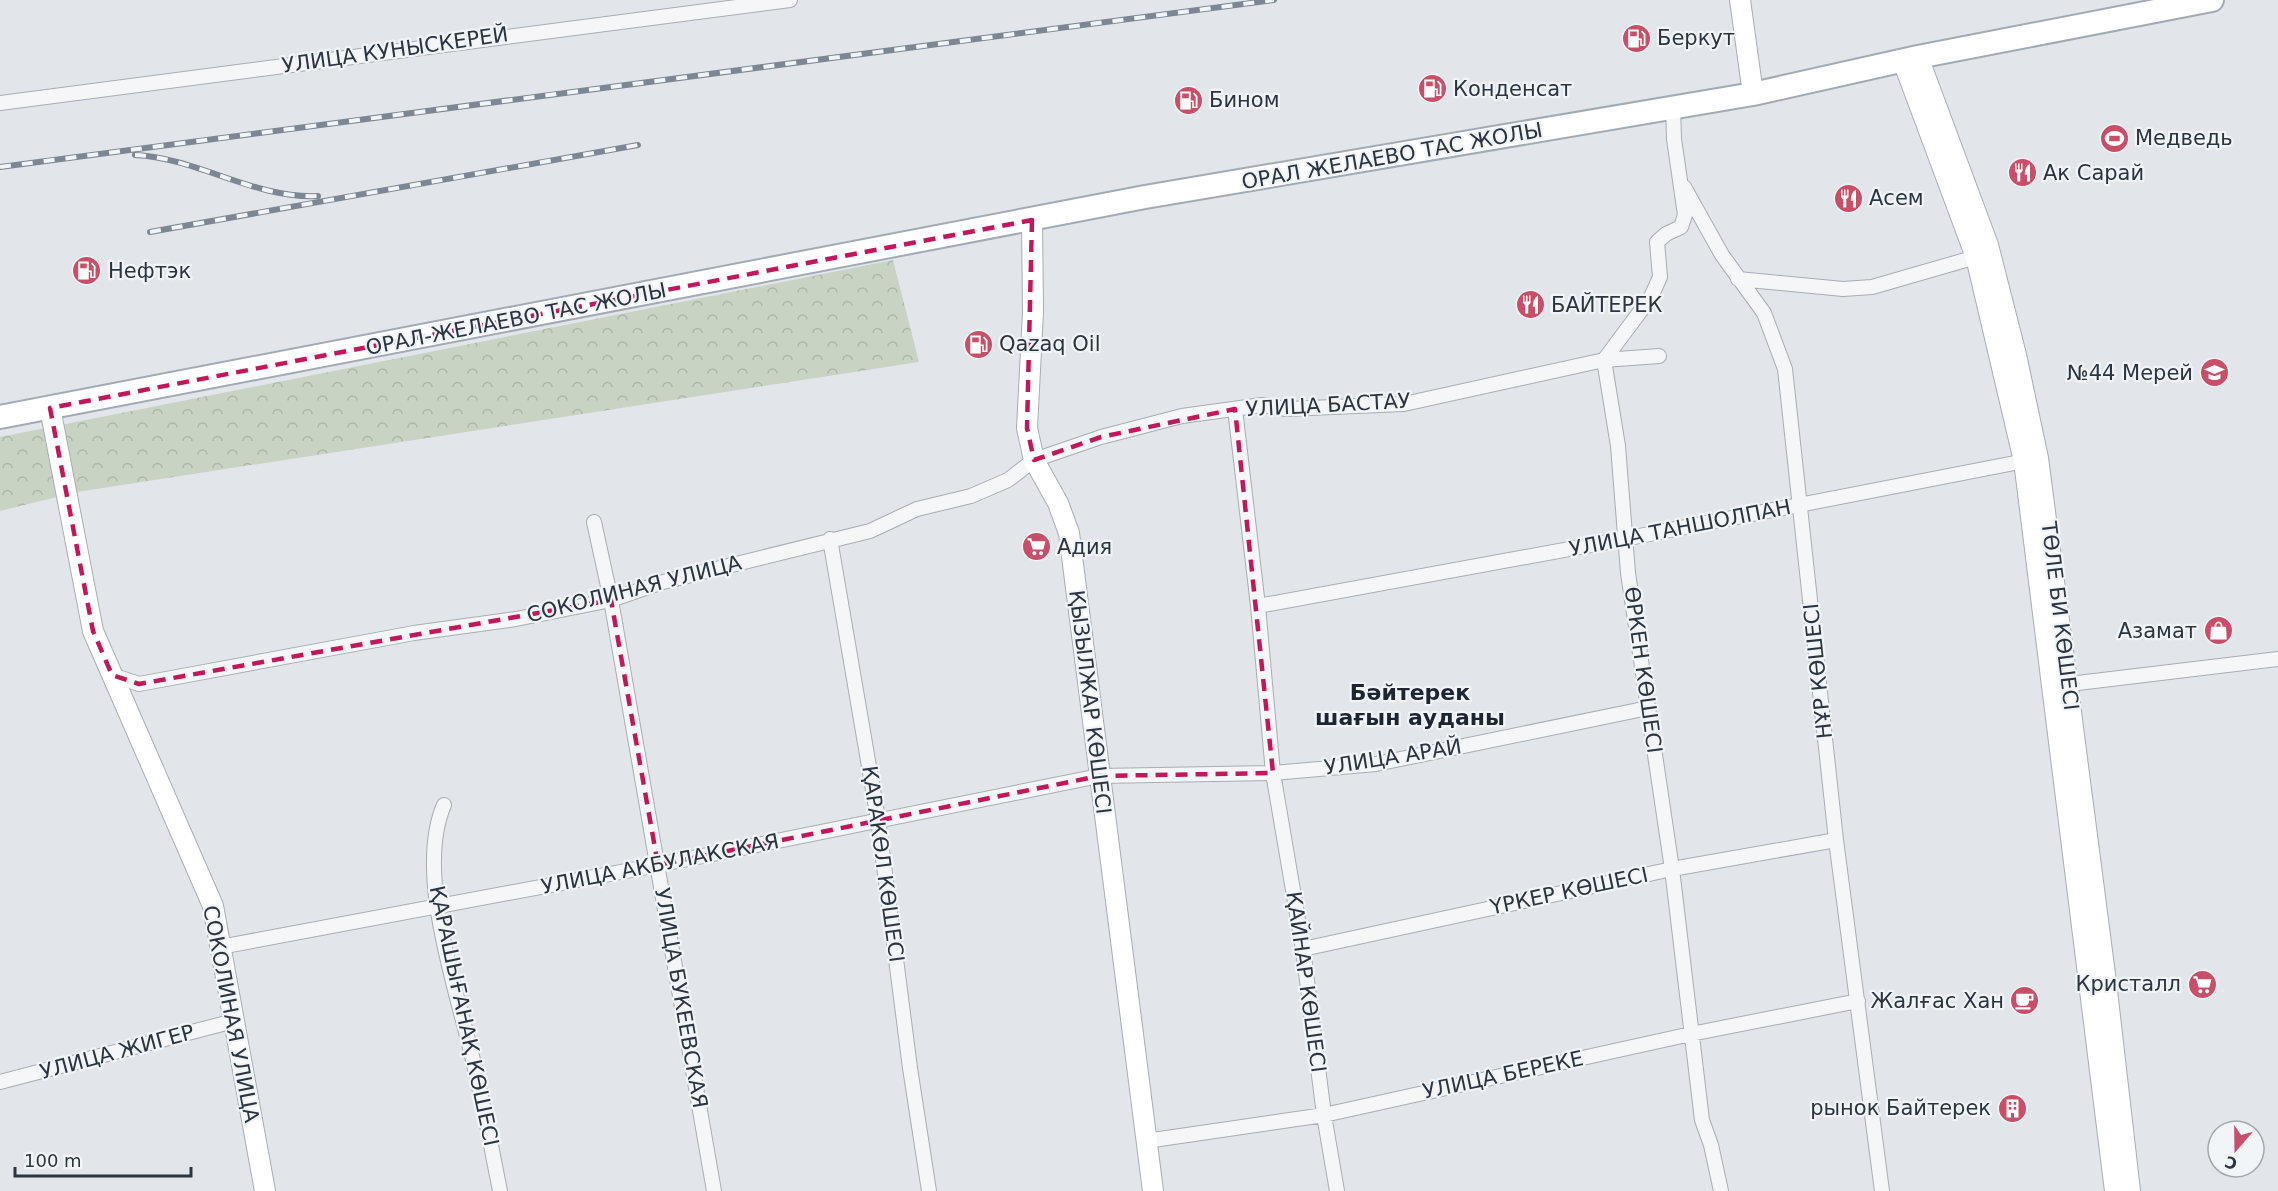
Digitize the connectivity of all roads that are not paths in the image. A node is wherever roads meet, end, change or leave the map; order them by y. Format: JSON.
{"nodes":[{"id":1,"x":790,"y":0,"type":"edge"},
{"id":2,"x":1740,"y":0,"type":"edge"},
{"id":3,"x":2212,"y":0,"type":"edge"},
{"id":4,"x":1911,"y":59,"type":"junction"},
{"id":5,"x":1753,"y":94,"type":"junction"},
{"id":6,"x":0,"y":103,"type":"edge"},
{"id":7,"x":1673,"y":107,"type":"junction"},
{"id":8,"x":1678,"y":177,"type":"junction"},
{"id":9,"x":1032,"y":220,"type":"junction"},
{"id":10,"x":1976,"y":257,"type":"junction"},
{"id":11,"x":1738,"y":279,"type":"junction"},
{"id":12,"x":1659,"y":356,"type":"dead end"},
{"id":13,"x":1604,"y":360,"type":"junction"},
{"id":14,"x":50,"y":408,"type":"junction"},
{"id":15,"x":1235,"y":409,"type":"junction"},
{"id":16,"x":0,"y":417,"type":"edge"},
{"id":17,"x":1034,"y":460,"type":"junction"},
{"id":18,"x":2031,"y":460,"type":"junction"},
{"id":19,"x":1800,"y":505,"type":"junction"},
{"id":20,"x":594,"y":522,"type":"dead end"},
{"id":21,"x":830,"y":539,"type":"junction"},
{"id":22,"x":1624,"y":539,"type":"junction"},
{"id":23,"x":610,"y":600,"type":"junction"},
{"id":24,"x":1258,"y":606,"type":"junction"},
{"id":25,"x":2278,"y":659,"type":"edge"},
{"id":26,"x":112,"y":675,"type":"junction"},
{"id":27,"x":2061,"y":685,"type":"junction"},
{"id":28,"x":1648,"y":708,"type":"junction"},
{"id":29,"x":1274,"y":773,"type":"junction"},
{"id":30,"x":1099,"y":776,"type":"junction"},
{"id":31,"x":444,"y":806,"type":"dead end"},
{"id":32,"x":878,"y":819,"type":"junction"},
{"id":33,"x":1836,"y":840,"type":"junction"},
{"id":34,"x":658,"y":865,"type":"junction"},
{"id":35,"x":1672,"y":869,"type":"junction"},
{"id":36,"x":437,"y":908,"type":"junction"},
{"id":37,"x":220,"y":947,"type":"junction"},
{"id":38,"x":1303,"y":949,"type":"junction"},
{"id":39,"x":1858,"y":1001,"type":"junction"},
{"id":40,"x":234,"y":1022,"type":"junction"},
{"id":41,"x":1691,"y":1034,"type":"junction"},
{"id":42,"x":0,"y":1082,"type":"edge"},
{"id":43,"x":1324,"y":1115,"type":"junction"},
{"id":44,"x":1146,"y":1141,"type":"junction"},
{"id":45,"x":265,"y":1191,"type":"edge"},
{"id":46,"x":500,"y":1191,"type":"edge"},
{"id":47,"x":714,"y":1191,"type":"edge"},
{"id":48,"x":929,"y":1191,"type":"edge"},
{"id":49,"x":1153,"y":1191,"type":"edge"},
{"id":50,"x":1337,"y":1191,"type":"edge"},
{"id":51,"x":1721,"y":1191,"type":"edge"},
{"id":52,"x":1882,"y":1191,"type":"edge"},
{"id":53,"x":2115,"y":1191,"type":"edge"},
{"id":54,"x":2130,"y":1191,"type":"edge"}],
"edges":[{"from":1,"to":6,"type":"street","name":"УЛИЦА КУНЫСКЕРЕЙ"},
{"from":2,"to":5,"type":"main road"},
{"from":3,"to":4,"type":"main road"},
{"from":4,"to":5,"type":"main road"},
{"from":4,"to":10,"type":"main road","name":"ТӨЛЕ БИ КӨШЕСІ"},
{"from":4,"to":18,"type":"main road","name":"ТӨЛЕ БИ КӨШЕСІ"},
{"from":5,"to":7,"type":"main road","name":"ОРАЛ ЖЕЛАЕВО ТАС ЖОЛЫ"},
{"from":7,"to":8,"type":"street"},
{"from":7,"to":9,"type":"main road","name":"ОРАЛ ЖЕЛАЕВО ТАС ЖОЛЫ"},
{"from":8,"to":11,"type":"street","name":"НҰР КӨШЕСІ"},
{"from":8,"to":13,"type":"street"},
{"from":9,"to":14,"type":"main road","name":"ОРАЛ-ЖЕЛАЕВО ТАС ЖОЛЫ"},
{"from":9,"to":17,"type":"main road","name":"ҚЫЗЫЛЖАР КӨШЕСІ"},
{"from":10,"to":11,"type":"street"},
{"from":10,"to":18,"type":"main road","name":"ТӨЛЕ БИ КӨШЕСІ"},
{"from":11,"to":19,"type":"street","name":"НҰР КӨШЕСІ"},
{"from":12,"to":13,"type":"street","name":"УЛИЦА БАСТАУ"},
{"from":13,"to":15,"type":"street","name":"УЛИЦА БАСТАУ"},
{"from":13,"to":22,"type":"street","name":"ӨРКЕН КӨШЕСІ"},
{"from":14,"to":16,"type":"main road","name":"ОРАЛ-ЖЕЛАЕВО ТАС ЖОЛЫ"},
{"from":14,"to":26,"type":"main road","name":"СОКОЛИНАЯ УЛИЦА"},
{"from":15,"to":17,"type":"street","name":"УЛИЦА БАСТАУ"},
{"from":15,"to":24,"type":"street","name":"ҚАЙНАР КӨШЕСІ"},
{"from":17,"to":21,"type":"street","name":"СОКОЛИНАЯ УЛИЦА"},
{"from":17,"to":30,"type":"main road","name":"ҚЫЗЫЛЖАР КӨШЕСІ"},
{"from":18,"to":19,"type":"street","name":"УЛИЦА ТАНШОЛПАН"},
{"from":18,"to":27,"type":"main road","name":"ТӨЛЕ БИ КӨШЕСІ"},
{"from":19,"to":22,"type":"street","name":"УЛИЦА ТАНШОЛПАН"},
{"from":19,"to":33,"type":"street","name":"НҰР КӨШЕСІ"},
{"from":20,"to":23,"type":"street","name":"УЛИЦА БУКЕЕВСКАЯ"},
{"from":21,"to":23,"type":"street","name":"СОКОЛИНАЯ УЛИЦА"},
{"from":21,"to":32,"type":"street","name":"ҚАРАКӨЛ КӨШЕСІ"},
{"from":22,"to":24,"type":"street","name":"УЛИЦА ТАНШОЛПАН"},
{"from":22,"to":28,"type":"street","name":"ӨРКЕН КӨШЕСІ"},
{"from":23,"to":26,"type":"street","name":"СОКОЛИНАЯ УЛИЦА"},
{"from":23,"to":34,"type":"street","name":"УЛИЦА БУКЕЕВСКАЯ"},
{"from":24,"to":29,"type":"street","name":"ҚАЙНАР КӨШЕСІ"},
{"from":25,"to":27,"type":"street"},
{"from":26,"to":37,"type":"main road","name":"СОКОЛИНАЯ УЛИЦА"},
{"from":27,"to":53,"type":"main road","name":"ТӨЛЕ БИ КӨШЕСІ"},
{"from":27,"to":54,"type":"main road","name":"ТӨЛЕ БИ КӨШЕСІ"},
{"from":28,"to":29,"type":"street","name":"УЛИЦА АРАЙ"},
{"from":28,"to":35,"type":"street","name":"ӨРКЕН КӨШЕСІ"},
{"from":29,"to":30,"type":"street","name":"УЛИЦА АРАЙ"},
{"from":29,"to":38,"type":"street","name":"ҚАЙНАР КӨШЕСІ"},
{"from":30,"to":32,"type":"street","name":"УЛИЦА АКБУЛАКСКАЯ"},
{"from":30,"to":44,"type":"main road","name":"ҚЫЗЫЛЖАР КӨШЕСІ"},
{"from":31,"to":36,"type":"street","name":"ҚАРАШЫҒАНАҚ КӨШЕСІ"},
{"from":32,"to":34,"type":"street","name":"УЛИЦА АКБУЛАКСКАЯ"},
{"from":32,"to":48,"type":"street","name":"ҚАРАКӨЛ КӨШЕСІ"},
{"from":33,"to":35,"type":"street","name":"ҮРКЕР КӨШЕСІ"},
{"from":33,"to":39,"type":"street","name":"НҰР КӨШЕСІ"},
{"from":34,"to":36,"type":"street","name":"УЛИЦА АКБУЛАКСКАЯ"},
{"from":34,"to":47,"type":"street","name":"УЛИЦА БУКЕЕВСКАЯ"},
{"from":35,"to":38,"type":"street","name":"ҮРКЕР КӨШЕСІ"},
{"from":35,"to":41,"type":"street","name":"ӨРКЕН КӨШЕСІ"},
{"from":36,"to":37,"type":"street","name":"УЛИЦА АКБУЛАКСКАЯ"},
{"from":36,"to":46,"type":"street","name":"ҚАРАШЫҒАНАҚ КӨШЕСІ"},
{"from":37,"to":40,"type":"main road","name":"СОКОЛИНАЯ УЛИЦА"},
{"from":38,"to":43,"type":"street","name":"ҚАЙНАР КӨШЕСІ"},
{"from":39,"to":41,"type":"street","name":"УЛИЦА БЕРЕКЕ"},
{"from":39,"to":52,"type":"street","name":"НҰР КӨШЕСІ"},
{"from":40,"to":42,"type":"street","name":"УЛИЦА ЖИГЕР"},
{"from":40,"to":45,"type":"main road","name":"СОКОЛИНАЯ УЛИЦА"},
{"from":41,"to":43,"type":"street","name":"УЛИЦА БЕРЕКЕ"},
{"from":41,"to":51,"type":"street","name":"ӨРКЕН КӨШЕСІ"},
{"from":43,"to":44,"type":"street","name":"УЛИЦА БЕРЕКЕ"},
{"from":43,"to":50,"type":"street","name":"ҚАЙНАР КӨШЕСІ"},
{"from":44,"to":49,"type":"main road","name":"ҚЫЗЫЛЖАР КӨШЕСІ"}]}
